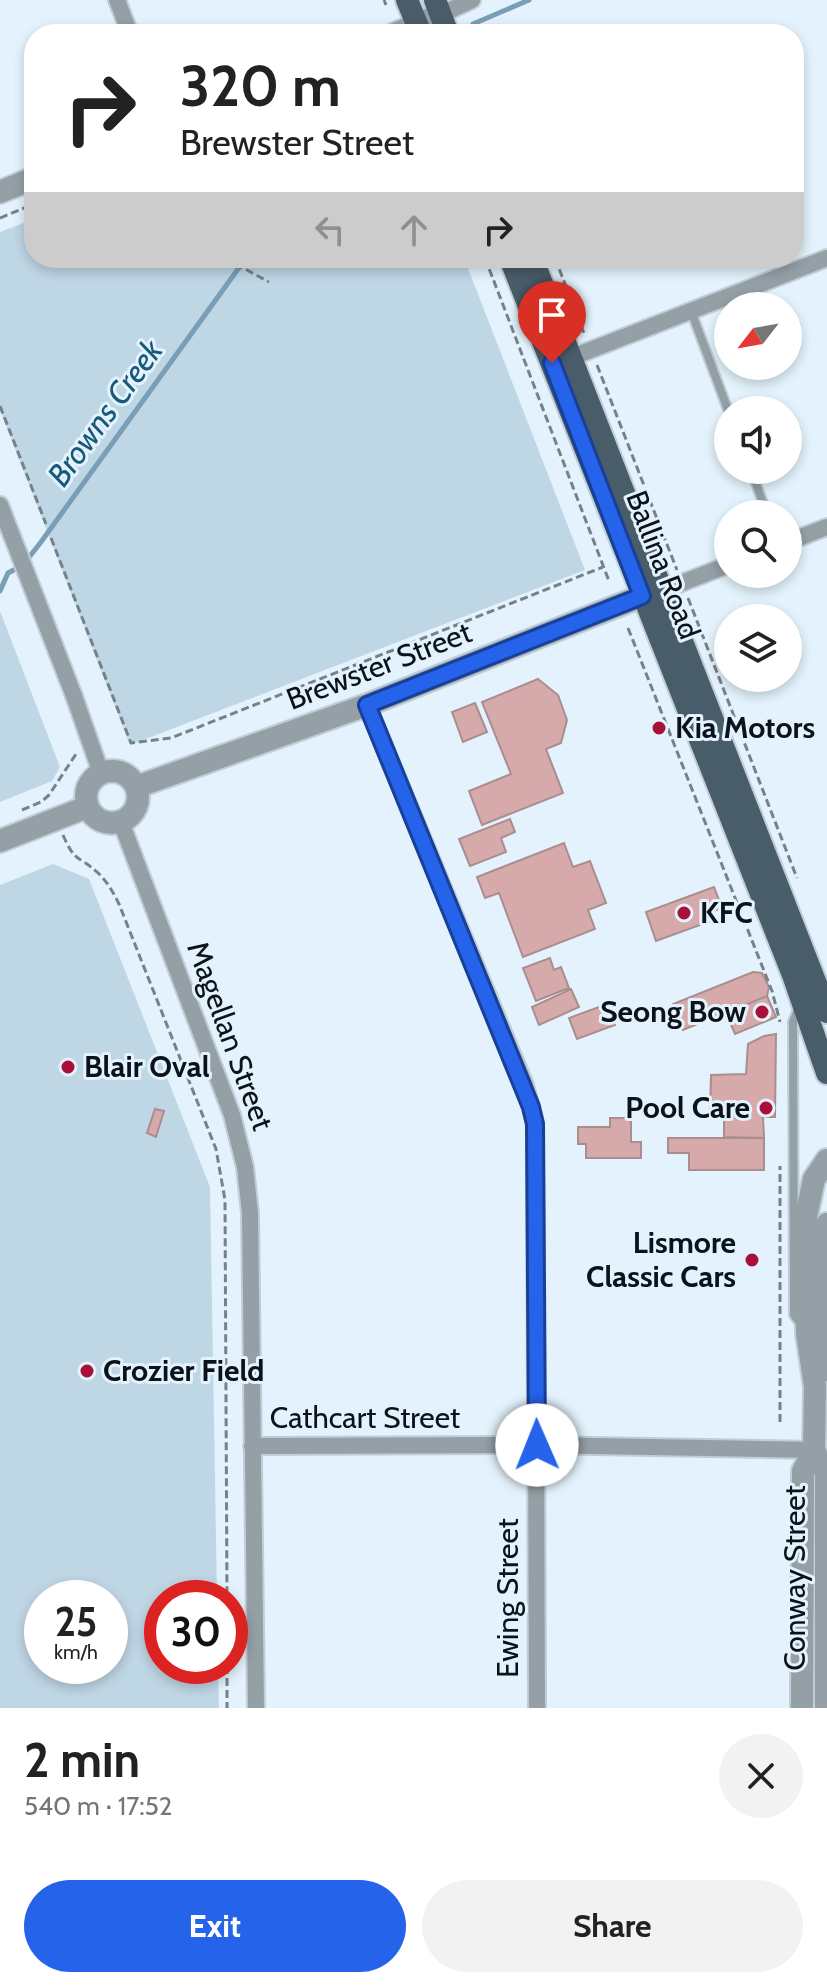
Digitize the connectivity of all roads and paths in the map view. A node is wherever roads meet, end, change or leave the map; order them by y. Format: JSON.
{"nodes":[{"id":1,"x":117,"y":0,"type":"edge"},
{"id":2,"x":472,"y":0,"type":"edge"},
{"id":3,"x":393,"y":2,"type":"edge"},
{"id":4,"x":441,"y":16,"type":"edge"},
{"id":5,"x":126,"y":24,"type":"edge"},
{"id":6,"x":413,"y":24,"type":"edge"},
{"id":7,"x":24,"y":182,"type":"edge"},
{"id":8,"x":0,"y":192,"type":"edge"},
{"id":9,"x":24,"y":208,"type":"edge"},
{"id":10,"x":0,"y":218,"type":"edge"},
{"id":11,"x":827,"y":258,"type":"edge"},
{"id":12,"x":804,"y":267,"type":"edge"},
{"id":13,"x":243,"y":268,"type":"edge"},
{"id":14,"x":489,"y":268,"type":"edge"},
{"id":15,"x":514,"y":268,"type":"edge"},
{"id":16,"x":536,"y":268,"type":"edge"},
{"id":17,"x":559,"y":268,"type":"edge"},
{"id":18,"x":801,"y":268,"type":"edge"},
{"id":19,"x":269,"y":282,"type":"dead end"},
{"id":20,"x":691,"y":311,"type":"junction"},
{"id":21,"x":585,"y":336,"type":"dead end"},
{"id":22,"x":570,"y":358,"type":"junction"},
{"id":23,"x":595,"y":360,"type":"dead end"},
{"id":24,"x":723,"y":396,"type":"edge"},
{"id":25,"x":0,"y":406,"type":"edge"},
{"id":26,"x":0,"y":505,"type":"edge"},
{"id":27,"x":46,"y":524,"type":"dead end"},
{"id":28,"x":827,"y":527,"type":"edge"},
{"id":29,"x":802,"y":537,"type":"edge"},
{"id":30,"x":51,"y":538,"type":"dead end"},
{"id":31,"x":603,"y":567,"type":"junction"},
{"id":32,"x":677,"y":570,"type":"dead end"},
{"id":33,"x":714,"y":570,"type":"edge"},
{"id":34,"x":609,"y":581,"type":"dead end"},
{"id":35,"x":652,"y":594,"type":"junction"},
{"id":36,"x":687,"y":595,"type":"dead end"},
{"id":37,"x":628,"y":628,"type":"dead end"},
{"id":38,"x":367,"y":705,"type":"junction"},
{"id":39,"x":76,"y":754,"type":"dead end"},
{"id":40,"x":101,"y":773,"type":"junction"},
{"id":41,"x":136,"y":787,"type":"junction"},
{"id":42,"x":87,"y":807,"type":"junction"},
{"id":43,"x":14,"y":814,"type":"dead end"},
{"id":44,"x":121,"y":822,"type":"junction"},
{"id":45,"x":63,"y":835,"type":"dead end"},
{"id":46,"x":0,"y":841,"type":"edge"},
{"id":47,"x":799,"y":883,"type":"dead end"},
{"id":48,"x":803,"y":1003,"type":"junction"},
{"id":49,"x":827,"y":1012,"type":"edge"},
{"id":50,"x":780,"y":1034,"type":"dead end"},
{"id":51,"x":827,"y":1073,"type":"edge"},
{"id":52,"x":827,"y":1160,"type":"edge"},
{"id":53,"x":780,"y":1161,"type":"dead end"},
{"id":54,"x":827,"y":1224,"type":"edge"},
{"id":55,"x":807,"y":1333,"type":"junction"},
{"id":56,"x":815,"y":1387,"type":"junction"},
{"id":57,"x":780,"y":1422,"type":"dead end"},
{"id":58,"x":537,"y":1445,"type":"junction"},
{"id":59,"x":252,"y":1446,"type":"junction"},
{"id":60,"x":814,"y":1450,"type":"junction"},
{"id":61,"x":227,"y":1580,"type":"edge"},
{"id":62,"x":227,"y":1684,"type":"edge"},
{"id":63,"x":227,"y":1708,"type":"edge"},
{"id":64,"x":256,"y":1708,"type":"edge"},
{"id":65,"x":537,"y":1708,"type":"edge"},
{"id":66,"x":802,"y":1708,"type":"edge"},
{"id":67,"x":826,"y":1708,"type":"edge"}],
"edges":[{"from":1,"to":5,"type":"street"},
{"from":2,"to":4,"type":"street"},
{"from":3,"to":6,"type":"main road"},
{"from":7,"to":8,"type":"street"},
{"from":9,"to":10,"type":"path"},
{"from":11,"to":12,"type":"street"},
{"from":13,"to":19,"type":"path"},
{"from":14,"to":31,"type":"path"},
{"from":15,"to":35,"type":"main road","name":"Ballina Road"},
{"from":16,"to":22,"type":"main road","name":"Ballina Road"},
{"from":17,"to":21,"type":"path"},
{"from":18,"to":20,"type":"street"},
{"from":20,"to":22,"type":"street"},
{"from":20,"to":24,"type":"lane"},
{"from":22,"to":35,"type":"main road","name":"Ballina Road"},
{"from":23,"to":32,"type":"path"},
{"from":25,"to":27,"type":"path"},
{"from":26,"to":40,"type":"street"},
{"from":28,"to":29,"type":"street"},
{"from":30,"to":31,"type":"path"},
{"from":31,"to":34,"type":"path"},
{"from":33,"to":35,"type":"street","name":"Brewster Street"},
{"from":35,"to":38,"type":"street","name":"Brewster Street"},
{"from":35,"to":48,"type":"main road","name":"Ballina Road"},
{"from":35,"to":49,"type":"main road","name":"Ballina Road"},
{"from":36,"to":47,"type":"path"},
{"from":37,"to":50,"type":"path"},
{"from":38,"to":41,"type":"street","name":"Brewster Street"},
{"from":38,"to":58,"type":"street","name":"Ewing Street"},
{"from":39,"to":43,"type":"path"},
{"from":40,"to":41,"type":"street"},
{"from":40,"to":42,"type":"street"},
{"from":41,"to":44,"type":"street"},
{"from":42,"to":44,"type":"street"},
{"from":42,"to":46,"type":"street"},
{"from":44,"to":59,"type":"street","name":"Magellan Street"},
{"from":45,"to":61,"type":"path"},
{"from":48,"to":51,"type":"main road","name":"Ballina Road"},
{"from":48,"to":55,"type":"lane"},
{"from":52,"to":55,"type":"street","name":"Conway Street"},
{"from":53,"to":57,"type":"path"},
{"from":54,"to":56,"type":"street","name":"Conway Street"},
{"from":55,"to":56,"type":"street","name":"Conway Street"},
{"from":56,"to":60,"type":"street","name":"Conway Street"},
{"from":58,"to":59,"type":"street","name":"Cathcart Street"},
{"from":58,"to":60,"type":"street","name":"Cathcart Street"},
{"from":58,"to":65,"type":"street","name":"Ewing Street"},
{"from":59,"to":64,"type":"street","name":"Magellan Street"},
{"from":60,"to":66,"type":"street","name":"Conway Street"},
{"from":60,"to":67,"type":"street","name":"Conway Street"},
{"from":62,"to":63,"type":"path"}]}
